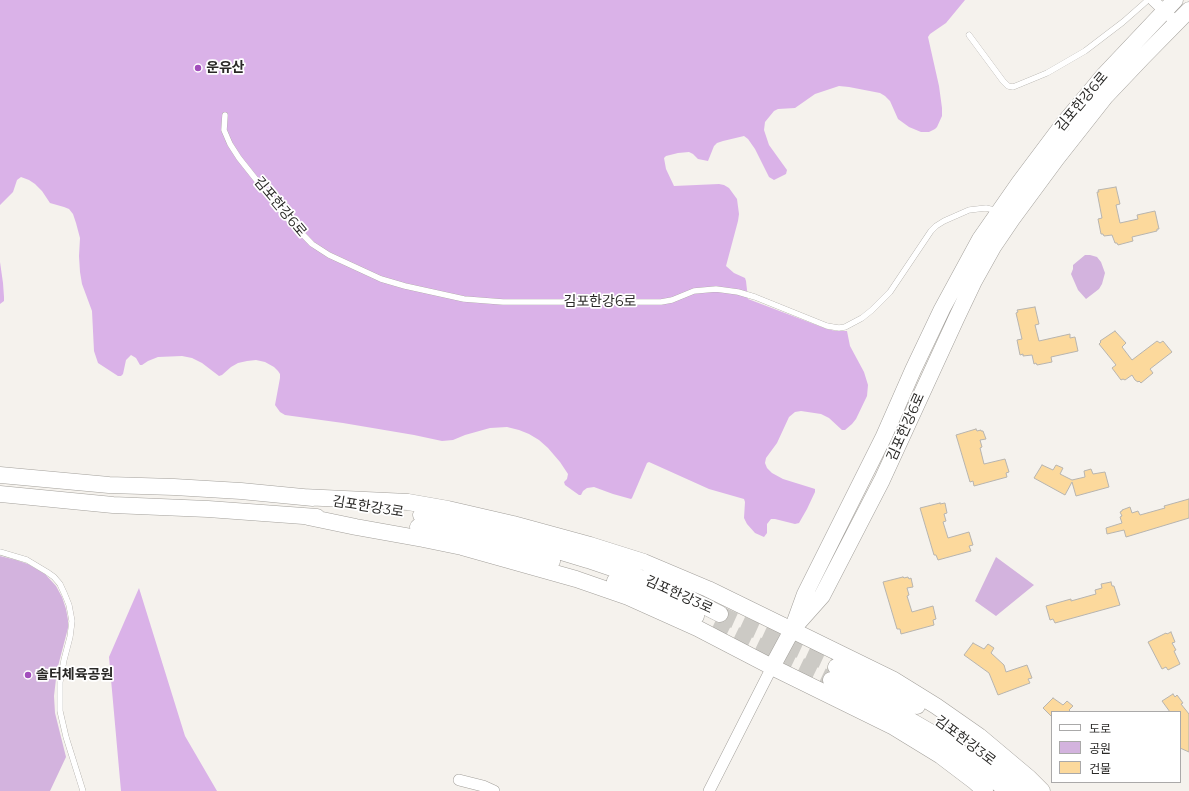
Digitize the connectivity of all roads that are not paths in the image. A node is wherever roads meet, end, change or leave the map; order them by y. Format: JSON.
{"nodes":[{"id":1,"x":1148,"y":0,"type":"edge"},
{"id":2,"x":1164,"y":4,"type":"edge"},
{"id":3,"x":1189,"y":10,"type":"edge"},
{"id":4,"x":1176,"y":22,"type":"junction"},
{"id":5,"x":969,"y":35,"type":"dead end"},
{"id":6,"x":225,"y":115,"type":"dead end"},
{"id":7,"x":1005,"y":215,"type":"junction"},
{"id":8,"x":0,"y":475,"type":"edge"},
{"id":9,"x":0,"y":494,"type":"edge"},
{"id":10,"x":302,"y":497,"type":"junction"},
{"id":11,"x":0,"y":552,"type":"edge"},
{"id":12,"x":732,"y":601,"type":"junction"},
{"id":13,"x":716,"y":625,"type":"junction"},
{"id":14,"x":792,"y":630,"type":"junction"},
{"id":15,"x":772,"y":667,"type":"junction"},
{"id":16,"x":832,"y":673,"type":"junction"},
{"id":17,"x":459,"y":780,"type":"dead end"},
{"id":18,"x":83,"y":791,"type":"edge"},
{"id":19,"x":494,"y":791,"type":"edge"},
{"id":20,"x":709,"y":791,"type":"edge"},
{"id":21,"x":986,"y":791,"type":"edge"},
{"id":22,"x":1006,"y":791,"type":"edge"},
{"id":23,"x":1025,"y":791,"type":"edge"},
{"id":24,"x":1042,"y":791,"type":"edge"}],
"edges":[{"from":1,"to":5,"type":"lane"},
{"from":2,"to":4,"type":"street"},
{"from":2,"to":7,"type":"street","name":"김포한강6로"},
{"from":3,"to":4,"type":"street","name":"김포한강6로"},
{"from":4,"to":7,"type":"street","name":"김포한강6로"},
{"from":6,"to":7,"type":"lane","name":"김포한강6로"},
{"from":7,"to":14,"type":"street","name":"김포한강6로"},
{"from":8,"to":10,"type":"street","name":"김포한강3로"},
{"from":9,"to":13,"type":"street"},
{"from":10,"to":12,"type":"street"},
{"from":10,"to":13,"type":"street","name":"김포한강3로"},
{"from":11,"to":18,"type":"lane"},
{"from":12,"to":13,"type":"street"},
{"from":12,"to":14,"type":"street"},
{"from":13,"to":15,"type":"street"},
{"from":14,"to":15,"type":"street","name":"김포한강6로"},
{"from":14,"to":16,"type":"street"},
{"from":15,"to":16,"type":"street"},
{"from":15,"to":20,"type":"street"},
{"from":16,"to":21,"type":"street"},
{"from":16,"to":22,"type":"street","name":"김포한강3로"},
{"from":16,"to":23,"type":"street","name":"김포한강3로"},
{"from":16,"to":24,"type":"street"},
{"from":17,"to":19,"type":"street"}]}
